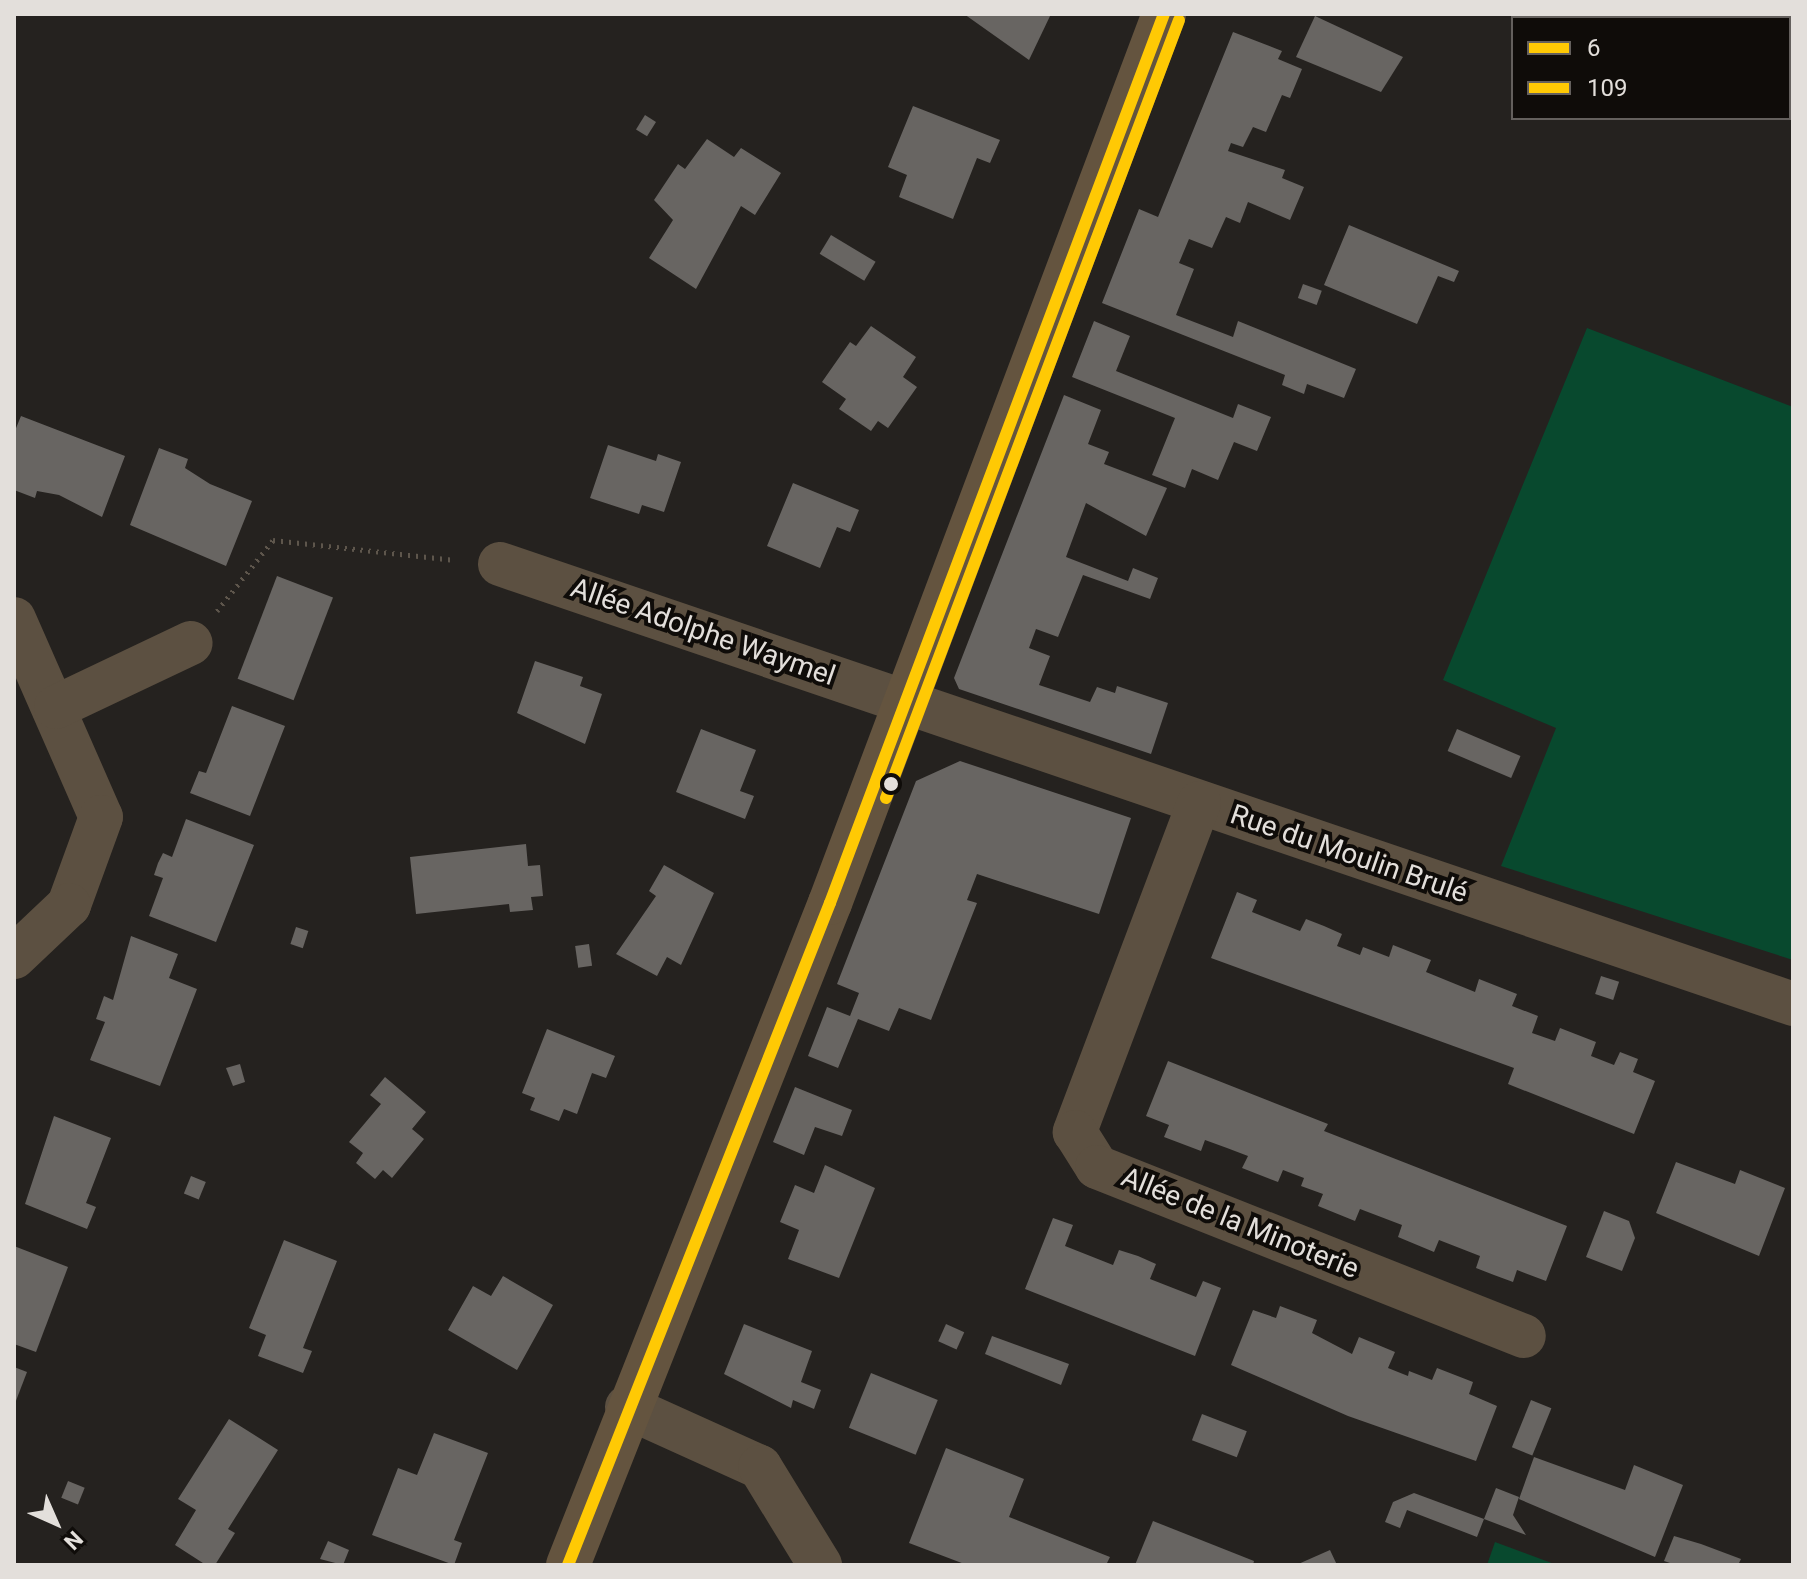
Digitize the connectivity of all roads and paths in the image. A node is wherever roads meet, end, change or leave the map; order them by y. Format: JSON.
{"nodes":[{"id":1,"x":1164,"y":14,"type":"edge"},
{"id":2,"x":500,"y":564,"type":"joint"},
{"id":3,"x":14,"y":619,"type":"edge"},
{"id":4,"x":191,"y":643,"type":"joint"},
{"id":5,"x":906,"y":701,"type":"junction"},
{"id":6,"x":56,"y":707,"type":"junction"},
{"id":7,"x":1199,"y":803,"type":"junction"},
{"id":8,"x":14,"y":957,"type":"edge"},
{"id":9,"x":1793,"y":1004,"type":"edge"},
{"id":10,"x":1524,"y":1336,"type":"dead end"},
{"id":11,"x":627,"y":1407,"type":"junction"},
{"id":12,"x":568,"y":1565,"type":"edge"},
{"id":13,"x":820,"y":1565,"type":"edge"}],
"edges":[{"from":1,"to":5,"type":"street"},
{"from":2,"to":4,"type":"path"},
{"from":2,"to":5,"type":"street","name":"Allée Adolphe Waymel"},
{"from":3,"to":6,"type":"street"},
{"from":4,"to":6,"type":"street"},
{"from":5,"to":7,"type":"street","name":"Rue du Moulin Brulé"},
{"from":5,"to":11,"type":"street"},
{"from":6,"to":8,"type":"street"},
{"from":7,"to":9,"type":"street","name":"Rue du Moulin Brulé"},
{"from":7,"to":10,"type":"street","name":"Allée de la Minoterie"},
{"from":11,"to":12,"type":"street"},
{"from":11,"to":13,"type":"street"}]}
